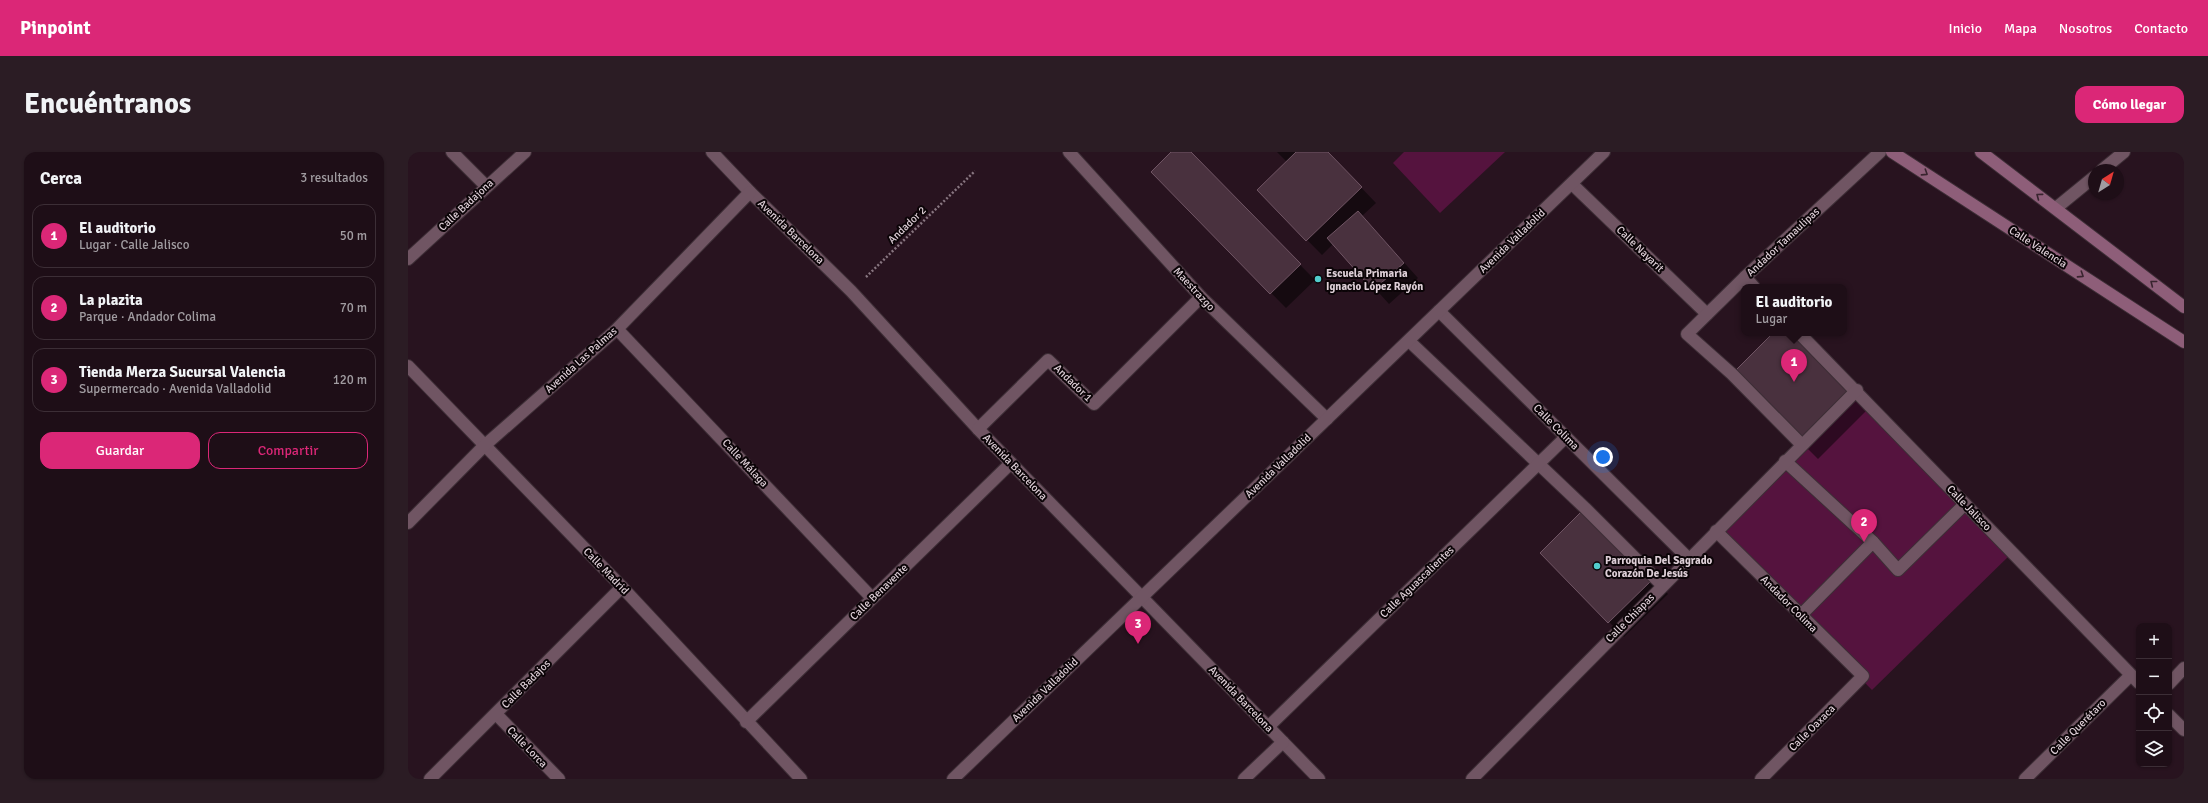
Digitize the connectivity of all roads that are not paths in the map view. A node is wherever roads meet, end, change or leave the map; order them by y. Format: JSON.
{"nodes":[{"id":1,"x":452,"y":152,"type":"edge"},
{"id":2,"x":524,"y":152,"type":"edge"},
{"id":3,"x":712,"y":152,"type":"edge"},
{"id":4,"x":1069,"y":152,"type":"edge"},
{"id":5,"x":1604,"y":152,"type":"edge"},
{"id":6,"x":1880,"y":152,"type":"edge"},
{"id":7,"x":1892,"y":152,"type":"edge"},
{"id":8,"x":1981,"y":152,"type":"edge"},
{"id":9,"x":2124,"y":152,"type":"edge"},
{"id":10,"x":2109,"y":164,"type":"edge"},
{"id":11,"x":2088,"y":182,"type":"edge"},
{"id":12,"x":1572,"y":184,"type":"junction"},
{"id":13,"x":486,"y":186,"type":"junction"},
{"id":14,"x":750,"y":192,"type":"junction"},
{"id":15,"x":2056,"y":208,"type":"junction"},
{"id":16,"x":408,"y":259,"type":"edge"},
{"id":17,"x":1744,"y":277,"type":"junction"},
{"id":18,"x":1751,"y":284,"type":"edge"},
{"id":19,"x":1201,"y":298,"type":"junction"},
{"id":20,"x":2184,"y":307,"type":"edge"},
{"id":21,"x":1440,"y":311,"type":"junction"},
{"id":22,"x":1707,"y":314,"type":"junction"},
{"id":23,"x":617,"y":328,"type":"junction"},
{"id":24,"x":1802,"y":336,"type":"edge"},
{"id":25,"x":1409,"y":341,"type":"junction"},
{"id":26,"x":2184,"y":342,"type":"edge"},
{"id":27,"x":408,"y":366,"type":"edge"},
{"id":28,"x":1857,"y":390,"type":"junction"},
{"id":29,"x":1327,"y":419,"type":"junction"},
{"id":30,"x":978,"y":429,"type":"junction"},
{"id":31,"x":1566,"y":437,"type":"junction"},
{"id":32,"x":1802,"y":445,"type":"junction"},
{"id":33,"x":484,"y":446,"type":"junction"},
{"id":34,"x":1785,"y":461,"type":"junction"},
{"id":35,"x":1011,"y":463,"type":"junction"},
{"id":36,"x":1537,"y":464,"type":"junction"},
{"id":37,"x":1965,"y":504,"type":"junction"},
{"id":38,"x":408,"y":523,"type":"edge"},
{"id":39,"x":1716,"y":531,"type":"junction"},
{"id":40,"x":1873,"y":542,"type":"junction"},
{"id":41,"x":1689,"y":559,"type":"junction"},
{"id":42,"x":1662,"y":586,"type":"junction"},
{"id":43,"x":622,"y":587,"type":"junction"},
{"id":44,"x":1142,"y":597,"type":"junction"},
{"id":45,"x":872,"y":598,"type":"junction"},
{"id":46,"x":1801,"y":615,"type":"junction"},
{"id":47,"x":2184,"y":668,"type":"edge"},
{"id":48,"x":2130,"y":675,"type":"junction"},
{"id":49,"x":1863,"y":676,"type":"joint"},
{"id":50,"x":2136,"y":681,"type":"edge"},
{"id":51,"x":2172,"y":681,"type":"edge"},
{"id":52,"x":496,"y":714,"type":"junction"},
{"id":53,"x":2172,"y":718,"type":"edge"},
{"id":54,"x":746,"y":722,"type":"junction"},
{"id":55,"x":1268,"y":727,"type":"junction"},
{"id":56,"x":2184,"y":730,"type":"edge"},
{"id":57,"x":1283,"y":742,"type":"junction"},
{"id":58,"x":430,"y":779,"type":"edge"},
{"id":59,"x":559,"y":779,"type":"edge"},
{"id":60,"x":801,"y":779,"type":"edge"},
{"id":61,"x":952,"y":779,"type":"edge"},
{"id":62,"x":1244,"y":779,"type":"edge"},
{"id":63,"x":1319,"y":779,"type":"edge"},
{"id":64,"x":1472,"y":779,"type":"edge"},
{"id":65,"x":1761,"y":779,"type":"edge"},
{"id":66,"x":2025,"y":779,"type":"edge"}],
"edges":[{"from":1,"to":13,"type":"street"},
{"from":2,"to":13,"type":"street","name":"Calle Badajona"},
{"from":3,"to":14,"type":"street","name":"Avenida Barcelona"},
{"from":4,"to":19,"type":"street","name":"Maestrazgo"},
{"from":5,"to":12,"type":"street","name":"Avenida Valladolid"},
{"from":6,"to":17,"type":"street","name":"Andador Tamaulipas"},
{"from":7,"to":26,"type":"street","name":"Calle Valencia","one_way":true},
{"from":15,"to":8,"type":"street","one_way":true},
{"from":9,"to":10,"type":"street"},
{"from":11,"to":15,"type":"street"},
{"from":12,"to":21,"type":"street","name":"Avenida Valladolid"},
{"from":12,"to":22,"type":"street","name":"Calle Nayarit"},
{"from":13,"to":16,"type":"street","name":"Calle Badajona"},
{"from":14,"to":23,"type":"street","name":"Avenida Las Palmas"},
{"from":14,"to":30,"type":"street","name":"Avenida Barcelona"},
{"from":20,"to":15,"type":"street","one_way":true},
{"from":17,"to":18,"type":"street"},
{"from":17,"to":22,"type":"street","name":"Andador Tamaulipas"},
{"from":19,"to":29,"type":"street","name":"Maestrazgo"},
{"from":19,"to":30,"type":"street","name":"Andador 1"},
{"from":21,"to":25,"type":"street","name":"Avenida Valladolid"},
{"from":21,"to":31,"type":"street","name":"Calle Colima"},
{"from":22,"to":32,"type":"street","name":"Andador Tamaulipas"},
{"from":23,"to":33,"type":"street","name":"Avenida Las Palmas"},
{"from":23,"to":45,"type":"street","name":"Calle Málaga"},
{"from":24,"to":28,"type":"street","name":"Calle Jalisco"},
{"from":25,"to":29,"type":"street","name":"Avenida Valladolid"},
{"from":25,"to":36,"type":"street"},
{"from":27,"to":33,"type":"street","name":"Calle Madrid"},
{"from":28,"to":32,"type":"street","name":"Calle Chiapas"},
{"from":28,"to":37,"type":"street","name":"Calle Jalisco"},
{"from":29,"to":44,"type":"street","name":"Avenida Valladolid"},
{"from":30,"to":35,"type":"street","name":"Avenida Barcelona"},
{"from":31,"to":36,"type":"street","name":"Calle Aguascalientes"},
{"from":31,"to":41,"type":"street","name":"Calle Colima"},
{"from":32,"to":34,"type":"street","name":"Calle Chiapas"},
{"from":33,"to":38,"type":"street","name":"Avenida Las Palmas"},
{"from":33,"to":43,"type":"street","name":"Calle Madrid"},
{"from":34,"to":39,"type":"street","name":"Calle Chiapas"},
{"from":34,"to":40,"type":"street"},
{"from":35,"to":44,"type":"street","name":"Avenida Barcelona"},
{"from":35,"to":45,"type":"street","name":"Calle Benavente"},
{"from":36,"to":42,"type":"street"},
{"from":36,"to":55,"type":"street","name":"Calle Aguascalientes"},
{"from":37,"to":40,"type":"street"},
{"from":37,"to":48,"type":"street","name":"Calle Jalisco"},
{"from":39,"to":41,"type":"street","name":"Calle Chiapas"},
{"from":39,"to":46,"type":"street","name":"Andador Colima"},
{"from":40,"to":46,"type":"street"},
{"from":41,"to":42,"type":"street","name":"Calle Chiapas"},
{"from":42,"to":64,"type":"street","name":"Calle Chiapas"},
{"from":43,"to":52,"type":"street","name":"Calle Badajos"},
{"from":43,"to":54,"type":"street","name":"Calle Madrid"},
{"from":44,"to":55,"type":"street","name":"Avenida Barcelona"},
{"from":44,"to":61,"type":"street","name":"Avenida Valladolid"},
{"from":45,"to":54,"type":"street","name":"Calle Benavente"},
{"from":46,"to":49,"type":"street","name":"Andador Colima"},
{"from":47,"to":51,"type":"street"},
{"from":48,"to":50,"type":"street","name":"Calle Jalisco"},
{"from":48,"to":66,"type":"street","name":"Calle Querétaro"},
{"from":49,"to":65,"type":"street","name":"Calle Oaxaca"},
{"from":52,"to":58,"type":"street","name":"Calle Badajos"},
{"from":52,"to":59,"type":"street","name":"Calle Lorca"},
{"from":53,"to":56,"type":"street"},
{"from":54,"to":60,"type":"street","name":"Calle Madrid"},
{"from":55,"to":57,"type":"street","name":"Avenida Barcelona"},
{"from":57,"to":62,"type":"street"},
{"from":57,"to":63,"type":"street","name":"Avenida Barcelona"}]}
